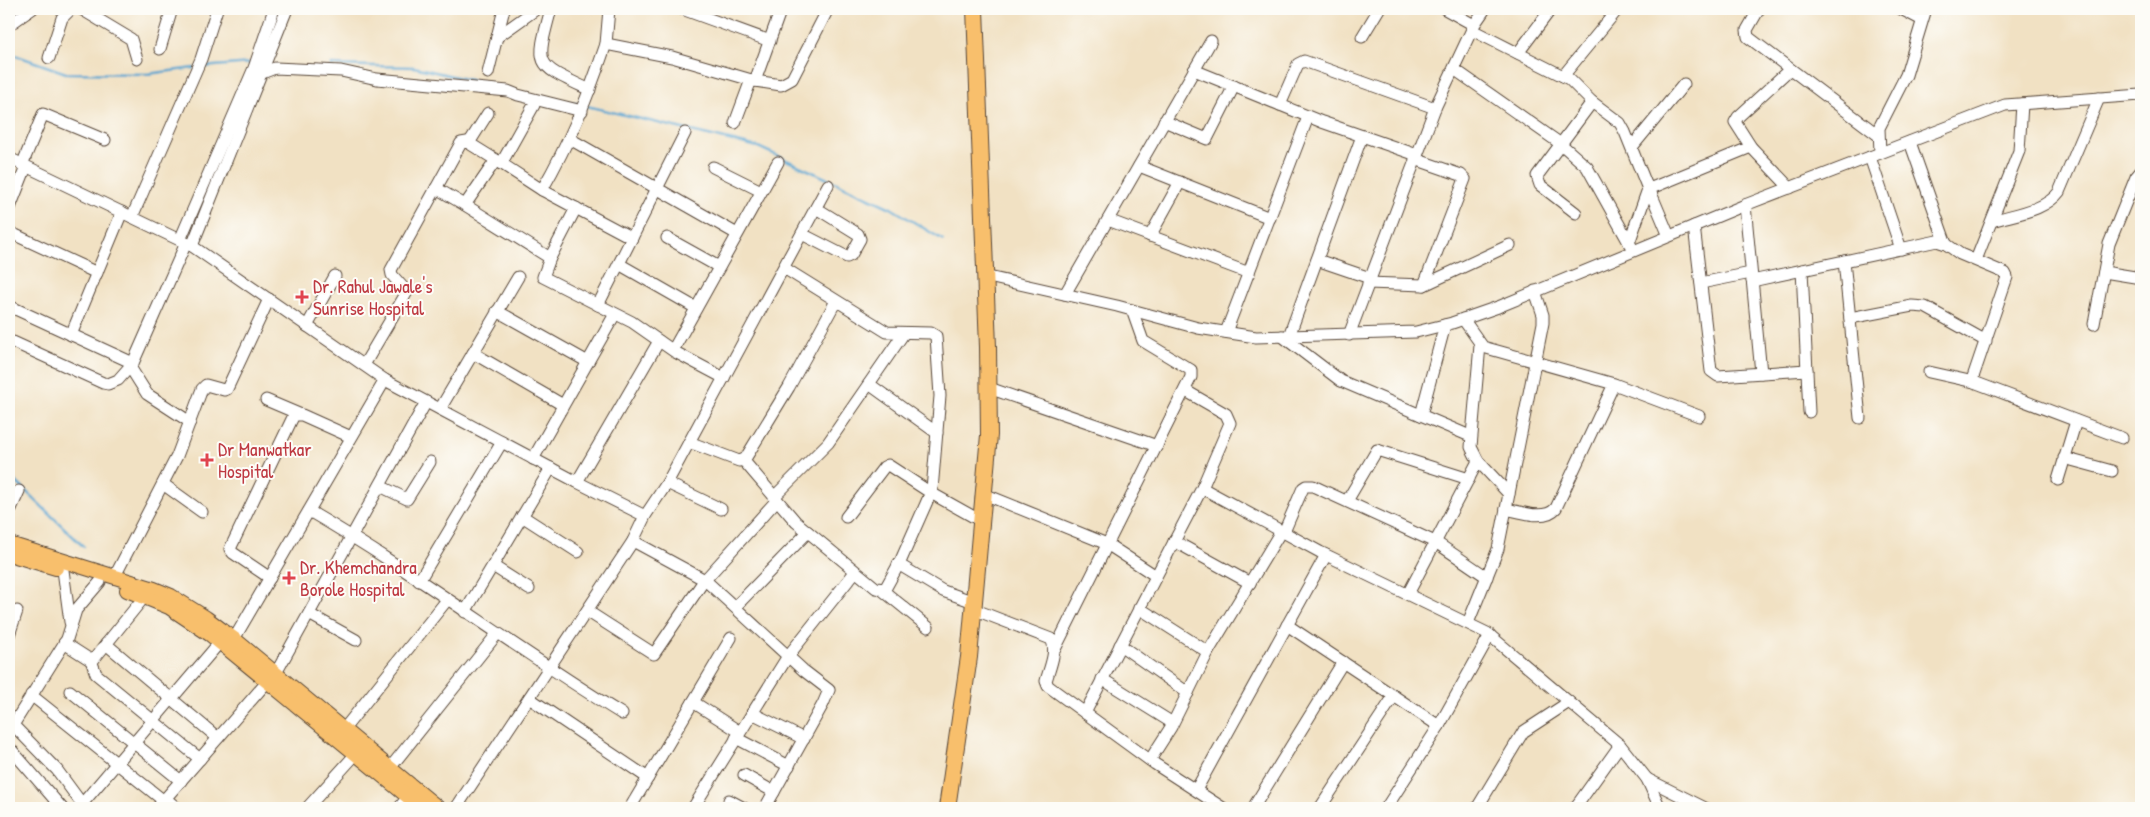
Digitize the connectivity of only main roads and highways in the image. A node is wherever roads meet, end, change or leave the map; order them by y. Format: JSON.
{"nodes":[{"id":1,"x":975,"y":9,"type":"edge"},
{"id":2,"x":9,"y":544,"type":"edge"},
{"id":3,"x":9,"y":554,"type":"edge"},
{"id":4,"x":227,"y":641,"type":"junction"},
{"id":5,"x":272,"y":677,"type":"junction"},
{"id":6,"x":422,"y":808,"type":"edge"},
{"id":7,"x":438,"y":808,"type":"edge"},
{"id":8,"x":947,"y":808,"type":"edge"}],
"edges":[{"from":1,"to":8,"type":"highway"},
{"from":2,"to":4,"type":"main road"},
{"from":3,"to":4,"type":"main road"},
{"from":4,"to":5,"type":"main road"},
{"from":5,"to":6,"type":"main road"},
{"from":5,"to":7,"type":"main road"}]}
